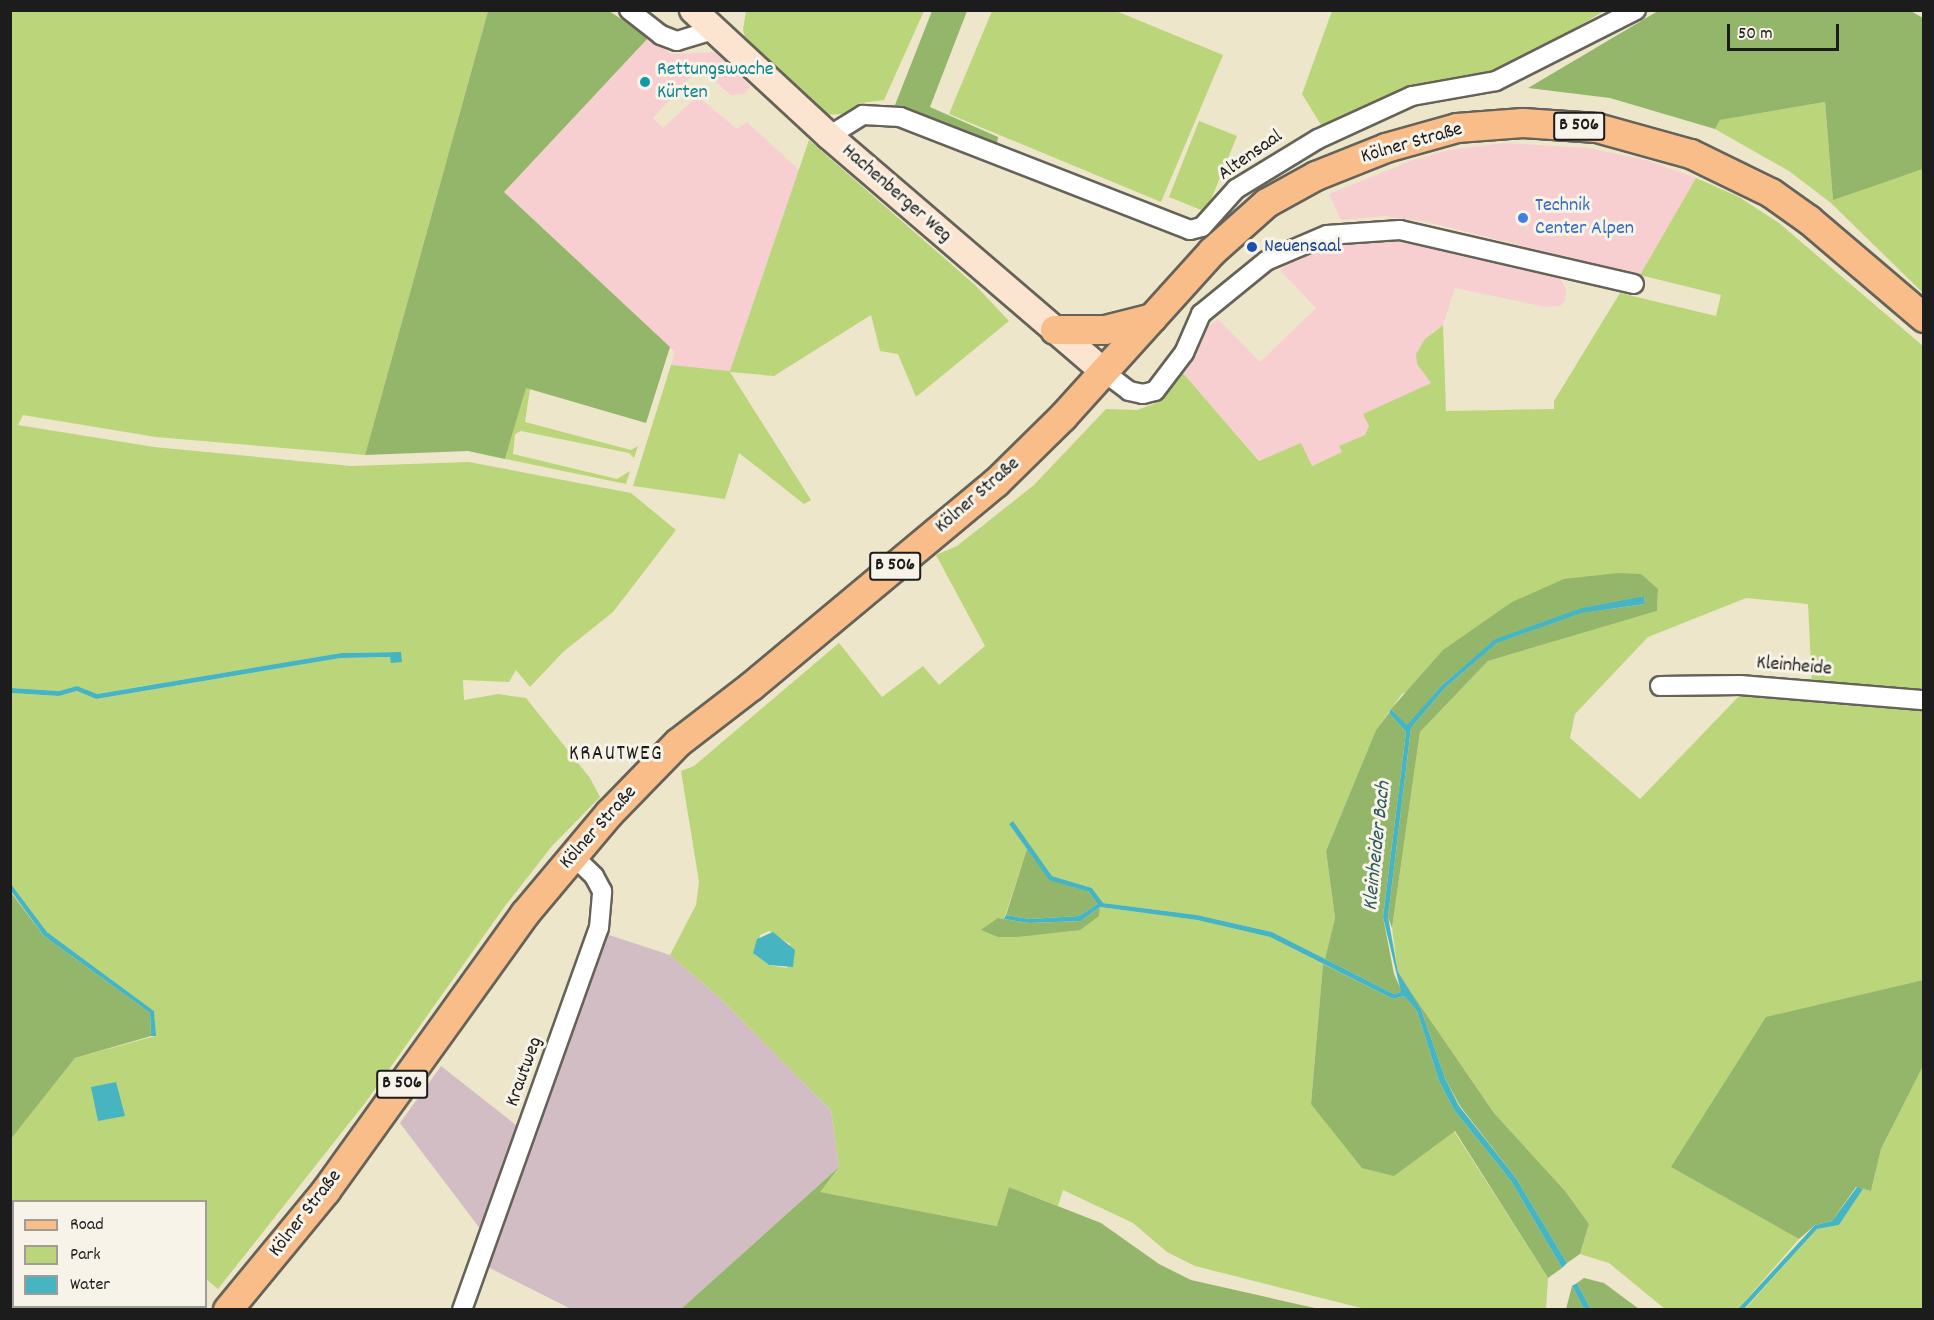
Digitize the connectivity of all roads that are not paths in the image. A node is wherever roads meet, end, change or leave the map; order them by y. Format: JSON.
{"nodes":[{"id":1,"x":629,"y":10,"type":"edge"},
{"id":2,"x":693,"y":10,"type":"edge"},
{"id":3,"x":1636,"y":10,"type":"edge"},
{"id":4,"x":717,"y":20,"type":"edge"},
{"id":5,"x":829,"y":136,"type":"junction"},
{"id":6,"x":1634,"y":284,"type":"dead end"},
{"id":7,"x":1153,"y":318,"type":"junction"},
{"id":8,"x":1923,"y":318,"type":"edge"},
{"id":9,"x":1054,"y":330,"type":"junction"},
{"id":10,"x":1104,"y":372,"type":"junction"},
{"id":11,"x":1660,"y":686,"type":"dead end"},
{"id":12,"x":1923,"y":700,"type":"edge"},
{"id":13,"x":573,"y":856,"type":"junction"},
{"id":14,"x":228,"y":1310,"type":"edge"},
{"id":15,"x":462,"y":1310,"type":"edge"}],
"edges":[{"from":1,"to":4,"type":"street"},
{"from":2,"to":4,"type":"street","name":"Hachenberger Weg"},
{"from":3,"to":5,"type":"street","name":"Altensaal"},
{"from":4,"to":5,"type":"street","name":"Hachenberger Weg"},
{"from":5,"to":9,"type":"street","name":"Hachenberger Weg"},
{"from":6,"to":10,"type":"street"},
{"from":7,"to":8,"type":"main road","name":"Kölner Straße","number":"B 506"},
{"from":7,"to":9,"type":"main road"},
{"from":7,"to":10,"type":"main road","name":"Kölner Straße","number":"B 506"},
{"from":9,"to":10,"type":"street","name":"Hachenberger Weg"},
{"from":10,"to":13,"type":"main road","name":"Kölner Straße","number":"B 506"},
{"from":11,"to":12,"type":"street","name":"Kleinheide"},
{"from":13,"to":14,"type":"main road","name":"Kölner Straße","number":"B 506"},
{"from":13,"to":15,"type":"street","name":"Krautweg"}]}
